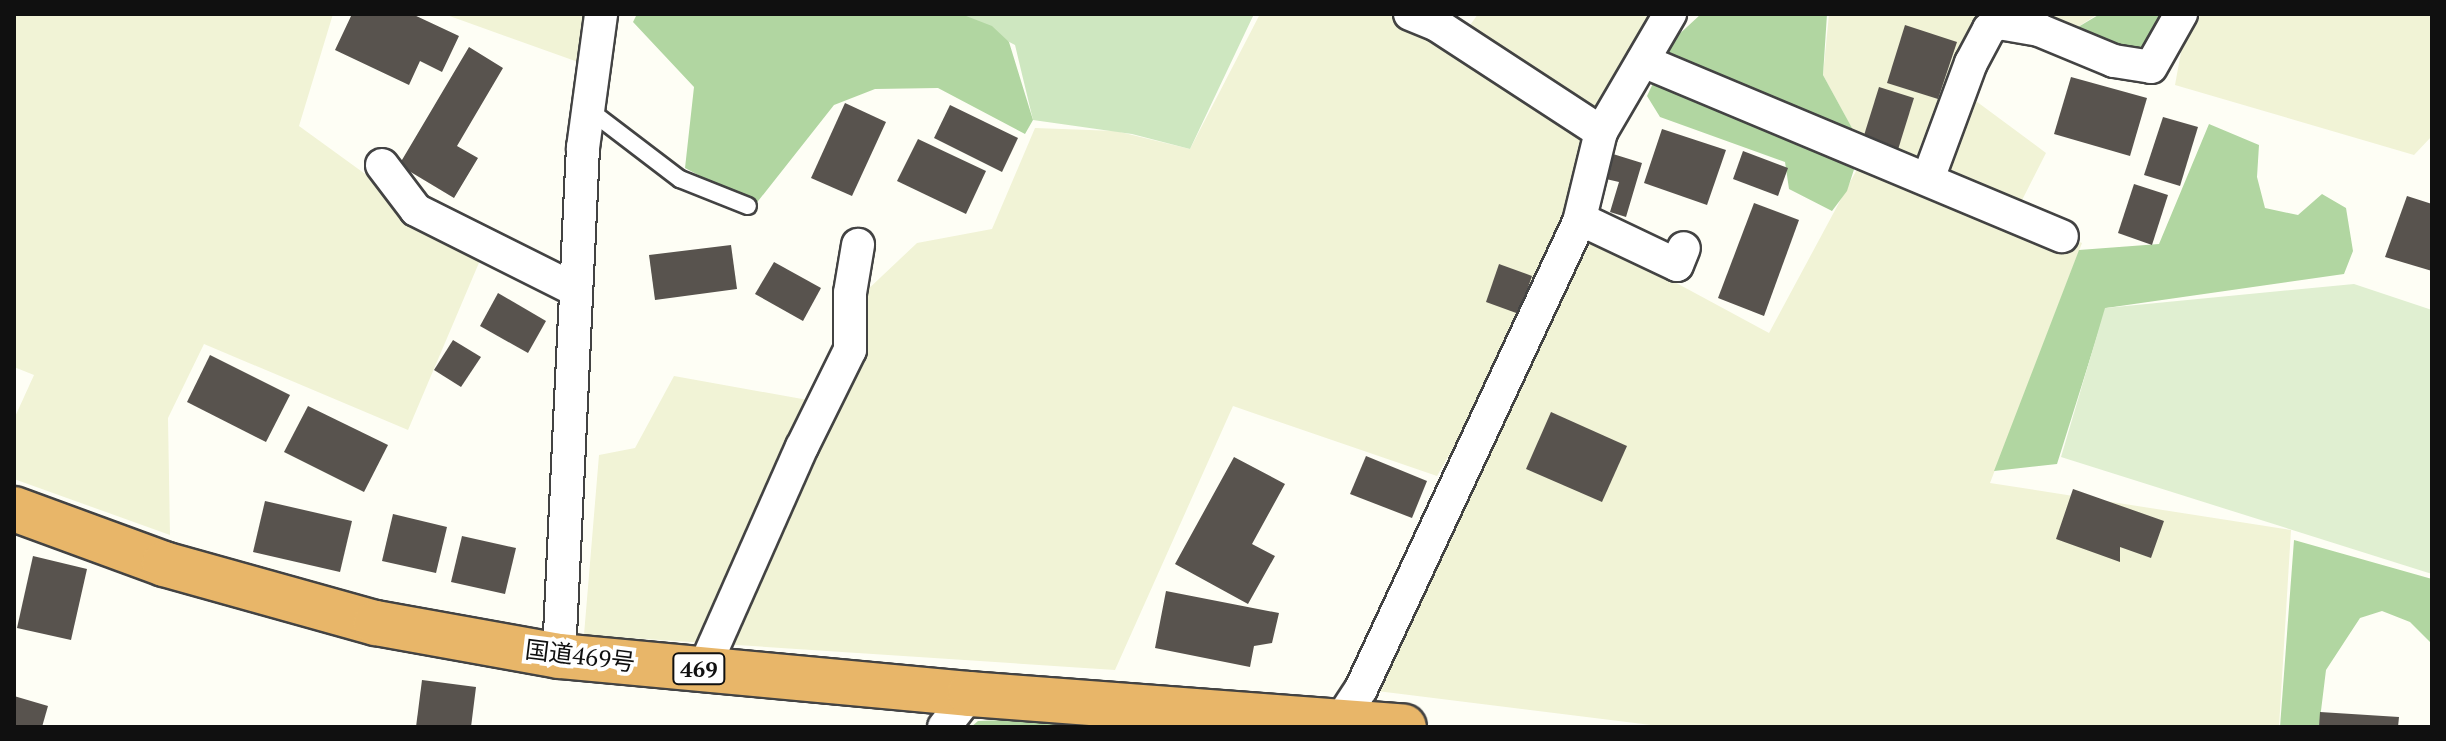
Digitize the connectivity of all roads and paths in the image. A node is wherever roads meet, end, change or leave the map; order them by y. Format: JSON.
{"nodes":[{"id":1,"x":601,"y":14,"type":"edge"},
{"id":2,"x":1410,"y":14,"type":"edge"},
{"id":3,"x":1670,"y":14,"type":"edge"},
{"id":4,"x":2181,"y":14,"type":"edge"},
{"id":5,"x":1643,"y":61,"type":"junction"},
{"id":6,"x":588,"y":109,"type":"junction"},
{"id":7,"x":1601,"y":132,"type":"junction"},
{"id":8,"x":382,"y":165,"type":"dead end"},
{"id":9,"x":1928,"y":179,"type":"junction"},
{"id":10,"x":748,"y":206,"type":"dead end"},
{"id":11,"x":1580,"y":219,"type":"junction"},
{"id":12,"x":2062,"y":236,"type":"dead end"},
{"id":13,"x":858,"y":245,"type":"dead end"},
{"id":14,"x":1684,"y":248,"type":"dead end"},
{"id":15,"x":576,"y":290,"type":"junction"},
{"id":16,"x":14,"y":509,"type":"edge"},
{"id":17,"x":559,"y":656,"type":"junction"},
{"id":18,"x":703,"y":670,"type":"junction"},
{"id":19,"x":957,"y":711,"type":"edge"},
{"id":20,"x":1337,"y":724,"type":"edge"},
{"id":21,"x":1404,"y":727,"type":"edge"}],
"edges":[{"from":1,"to":6,"type":"street"},
{"from":2,"to":7,"type":"street"},
{"from":3,"to":5,"type":"street"},
{"from":4,"to":9,"type":"street"},
{"from":5,"to":7,"type":"street"},
{"from":5,"to":9,"type":"street"},
{"from":6,"to":10,"type":"lane"},
{"from":6,"to":15,"type":"street"},
{"from":7,"to":11,"type":"street"},
{"from":8,"to":15,"type":"street"},
{"from":9,"to":12,"type":"street"},
{"from":11,"to":14,"type":"street"},
{"from":11,"to":20,"type":"street"},
{"from":13,"to":18,"type":"street"},
{"from":15,"to":17,"type":"street"},
{"from":16,"to":17,"type":"highway","name":"国道469号","number":"469"},
{"from":17,"to":18,"type":"highway","name":"国道469号","number":"469"},
{"from":18,"to":19,"type":"highway","name":"国道469号","number":"469"},
{"from":19,"to":20,"type":"highway","name":"国道469号","number":"469"},
{"from":20,"to":21,"type":"highway","name":"国道469号","number":"469"}]}
